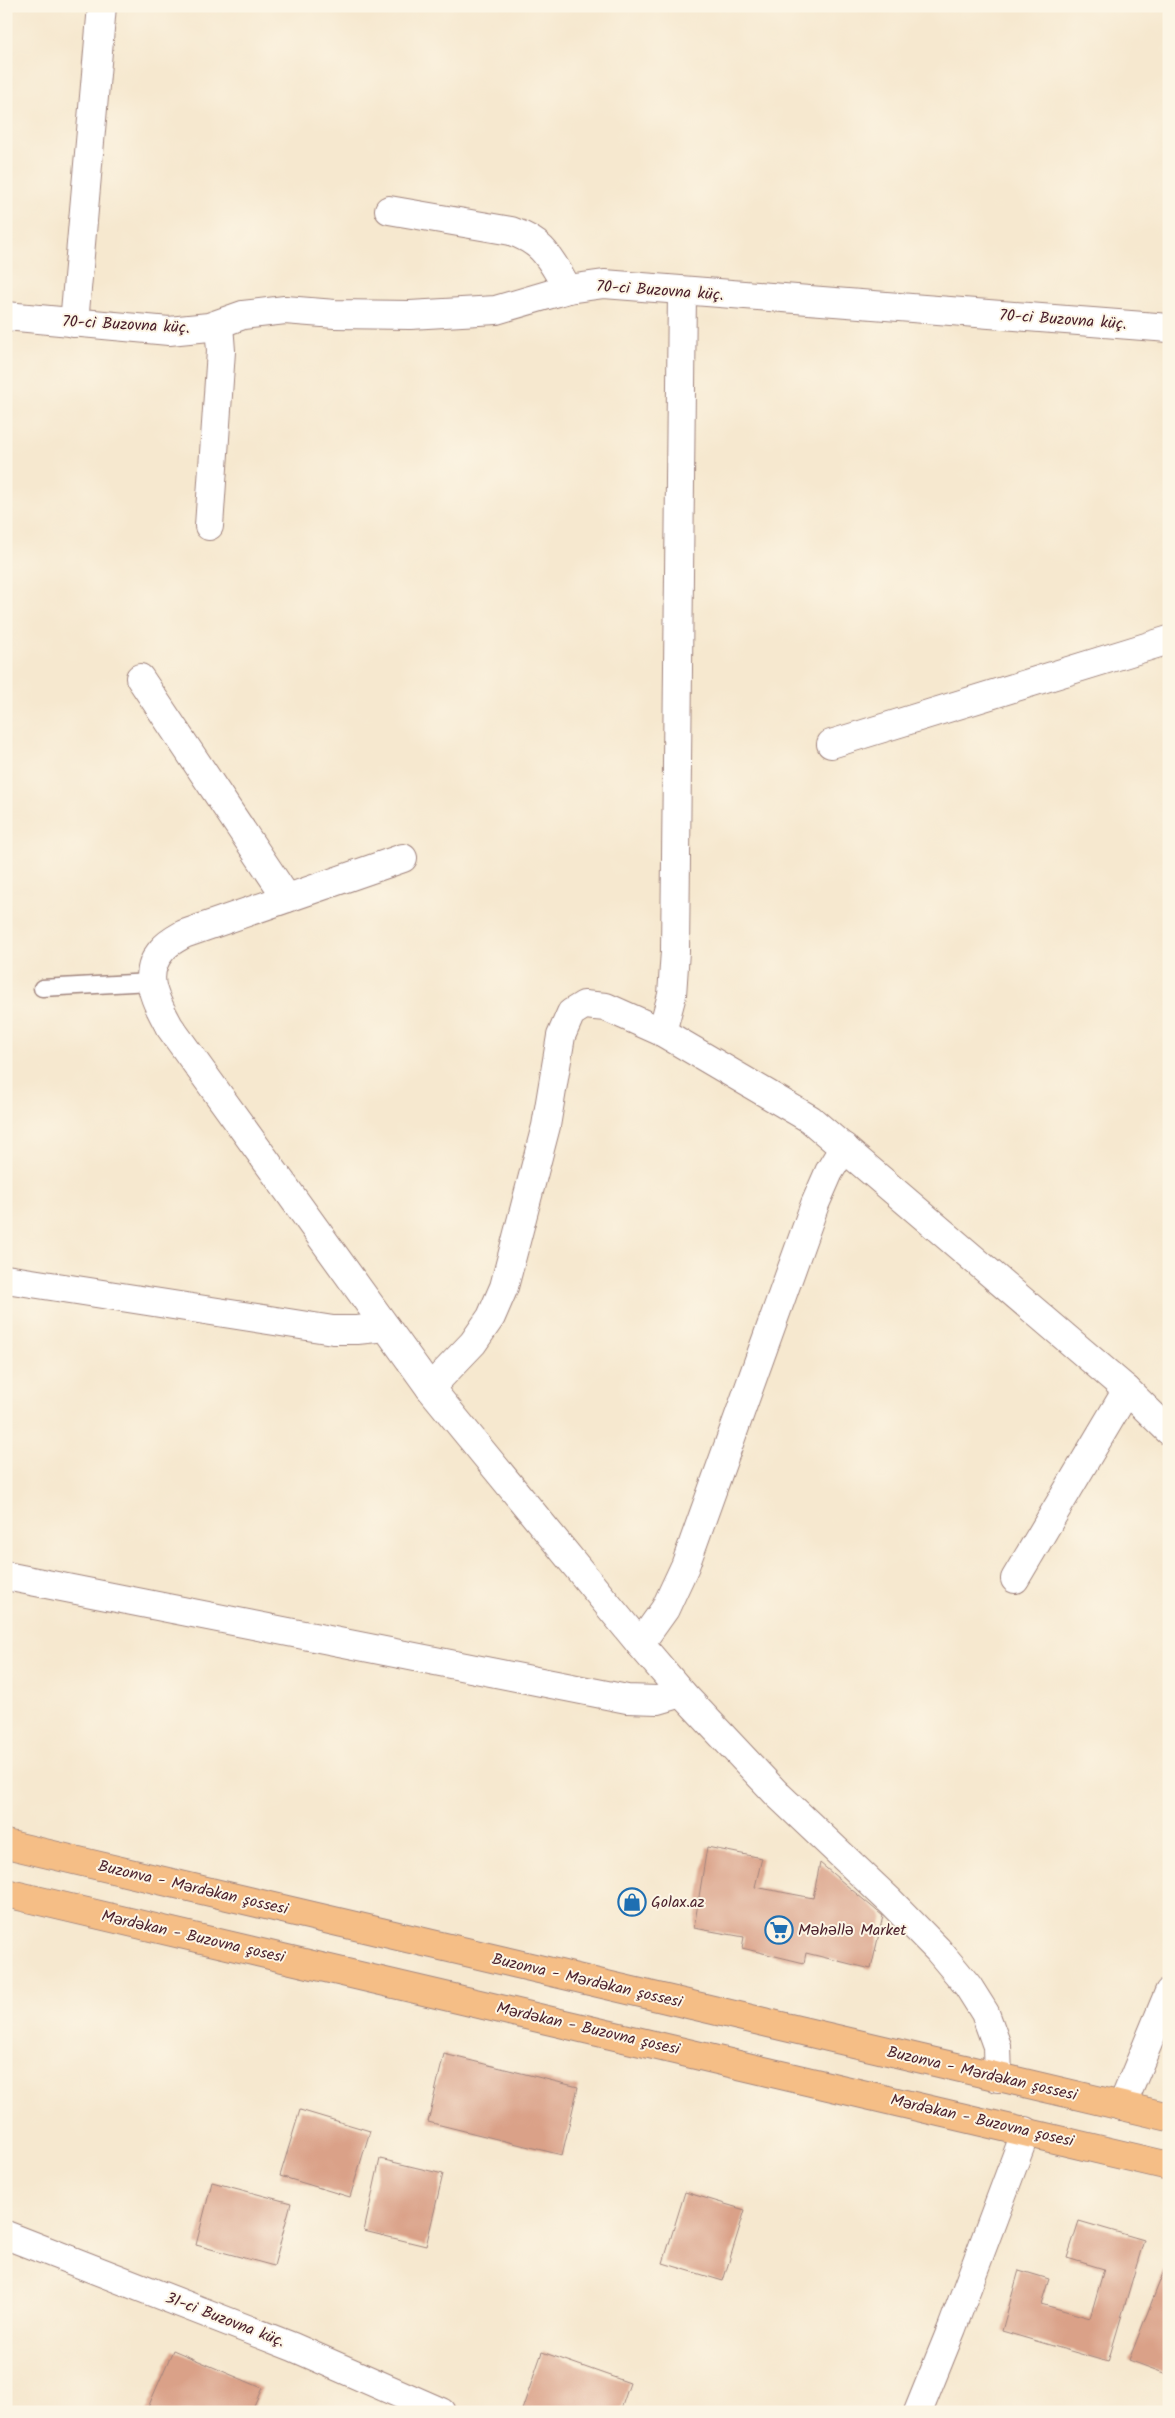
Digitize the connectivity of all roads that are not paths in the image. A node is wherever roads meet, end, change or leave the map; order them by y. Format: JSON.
{"nodes":[{"id":1,"x":102,"y":6,"type":"edge"},
{"id":2,"x":390,"y":210,"type":"dead end"},
{"id":3,"x":568,"y":290,"type":"junction"},
{"id":4,"x":682,"y":292,"type":"junction"},
{"id":5,"x":6,"y":316,"type":"edge"},
{"id":6,"x":74,"y":323,"type":"junction"},
{"id":7,"x":219,"y":325,"type":"junction"},
{"id":8,"x":1169,"y":328,"type":"edge"},
{"id":9,"x":209,"y":526,"type":"dead end"},
{"id":10,"x":1169,"y":640,"type":"edge"},
{"id":11,"x":140,"y":678,"type":"dead end"},
{"id":12,"x":831,"y":744,"type":"dead end"},
{"id":13,"x":403,"y":858,"type":"dead end"},
{"id":14,"x":287,"y":898,"type":"junction"},
{"id":15,"x":150,"y":982,"type":"junction"},
{"id":16,"x":42,"y":988,"type":"dead end"},
{"id":17,"x":662,"y":1032,"type":"junction"},
{"id":18,"x":844,"y":1147,"type":"junction"},
{"id":19,"x":6,"y":1279,"type":"edge"},
{"id":20,"x":386,"y":1328,"type":"junction"},
{"id":21,"x":430,"y":1388,"type":"junction"},
{"id":22,"x":1127,"y":1390,"type":"junction"},
{"id":23,"x":1169,"y":1431,"type":"edge"},
{"id":24,"x":6,"y":1576,"type":"edge"},
{"id":25,"x":1015,"y":1579,"type":"dead end"},
{"id":26,"x":640,"y":1644,"type":"junction"},
{"id":27,"x":682,"y":1694,"type":"junction"},
{"id":28,"x":6,"y":1844,"type":"edge"},
{"id":29,"x":6,"y":1893,"type":"edge"},
{"id":30,"x":1169,"y":1992,"type":"edge"},
{"id":31,"x":998,"y":2078,"type":"junction"},
{"id":32,"x":1122,"y":2106,"type":"junction"},
{"id":33,"x":1169,"y":2117,"type":"edge"},
{"id":34,"x":1026,"y":2131,"type":"junction"},
{"id":35,"x":1169,"y":2166,"type":"edge"},
{"id":36,"x":6,"y":2235,"type":"edge"},
{"id":37,"x":441,"y":2412,"type":"edge"},
{"id":38,"x":918,"y":2412,"type":"edge"}],
"edges":[{"from":1,"to":6,"type":"street"},
{"from":2,"to":3,"type":"street"},
{"from":3,"to":4,"type":"street","name":"70-ci Buzovna küç."},
{"from":3,"to":7,"type":"street","name":"70-ci Buzovna küç."},
{"from":4,"to":8,"type":"street","name":"70-ci Buzovna küç."},
{"from":4,"to":17,"type":"street"},
{"from":5,"to":6,"type":"street","name":"70-ci Buzovna küç."},
{"from":6,"to":7,"type":"street","name":"70-ci Buzovna küç."},
{"from":7,"to":9,"type":"street"},
{"from":10,"to":12,"type":"street"},
{"from":11,"to":14,"type":"street"},
{"from":13,"to":14,"type":"street"},
{"from":14,"to":15,"type":"street"},
{"from":15,"to":16,"type":"lane"},
{"from":15,"to":20,"type":"street"},
{"from":17,"to":18,"type":"street"},
{"from":17,"to":21,"type":"street"},
{"from":18,"to":22,"type":"street"},
{"from":18,"to":26,"type":"street"},
{"from":19,"to":20,"type":"street"},
{"from":20,"to":21,"type":"street"},
{"from":21,"to":26,"type":"street"},
{"from":22,"to":23,"type":"street"},
{"from":22,"to":25,"type":"street"},
{"from":24,"to":27,"type":"street"},
{"from":26,"to":27,"type":"street"},
{"from":27,"to":31,"type":"street"},
{"from":28,"to":31,"type":"main road","name":"Buzonva - Mərdəkan şossesi"},
{"from":29,"to":34,"type":"main road","name":"Mərdəkan - Buzovna şosesi"},
{"from":30,"to":32,"type":"street"},
{"from":31,"to":32,"type":"main road","name":"Buzonva - Mərdəkan şossesi"},
{"from":32,"to":33,"type":"main road","name":"Buzonva - Mərdəkan şossesi"},
{"from":34,"to":35,"type":"main road","name":"Mərdəkan - Buzovna şosesi"},
{"from":34,"to":38,"type":"street"},
{"from":36,"to":37,"type":"street","name":"31-ci Buzovna küç."}]}
